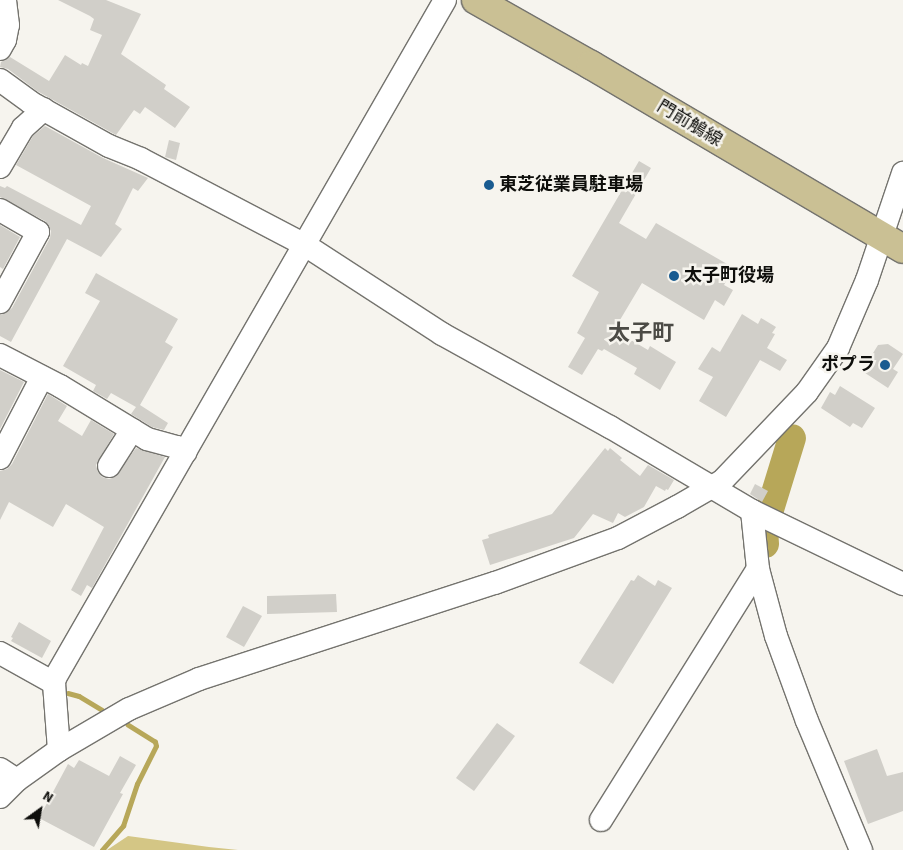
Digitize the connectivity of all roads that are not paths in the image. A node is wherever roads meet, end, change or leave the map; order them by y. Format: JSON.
{"nodes":[{"id":1,"x":5,"y":0,"type":"edge"},
{"id":2,"x":445,"y":0,"type":"edge"},
{"id":3,"x":476,"y":0,"type":"edge"},
{"id":4,"x":0,"y":49,"type":"edge"},
{"id":5,"x":0,"y":80,"type":"edge"},
{"id":6,"x":44,"y":108,"type":"junction"},
{"id":7,"x":0,"y":167,"type":"edge"},
{"id":8,"x":903,"y":173,"type":"edge"},
{"id":9,"x":0,"y":210,"type":"edge"},
{"id":10,"x":892,"y":243,"type":"edge"},
{"id":11,"x":305,"y":245,"type":"junction"},
{"id":12,"x":2,"y":291,"type":"edge"},
{"id":13,"x":0,"y":355,"type":"edge"},
{"id":14,"x":42,"y":377,"type":"junction"},
{"id":15,"x":132,"y":430,"type":"junction"},
{"id":16,"x":186,"y":452,"type":"junction"},
{"id":17,"x":0,"y":458,"type":"edge"},
{"id":18,"x":109,"y":466,"type":"dead end"},
{"id":19,"x":712,"y":487,"type":"junction"},
{"id":20,"x":761,"y":516,"type":"junction"},
{"id":21,"x":758,"y":569,"type":"junction"},
{"id":22,"x":903,"y":584,"type":"edge"},
{"id":23,"x":0,"y":653,"type":"edge"},
{"id":24,"x":54,"y":683,"type":"junction"},
{"id":25,"x":59,"y":750,"type":"junction"},
{"id":26,"x":9,"y":774,"type":"edge"},
{"id":27,"x":0,"y":797,"type":"edge"},
{"id":28,"x":601,"y":820,"type":"dead end"},
{"id":29,"x":861,"y":850,"type":"edge"}],
"edges":[{"from":1,"to":4,"type":"street"},
{"from":2,"to":11,"type":"street"},
{"from":3,"to":10,"type":"main road","name":"門前鵤線"},
{"from":5,"to":6,"type":"street"},
{"from":6,"to":7,"type":"street"},
{"from":6,"to":11,"type":"street"},
{"from":8,"to":10,"type":"street"},
{"from":9,"to":12,"type":"street"},
{"from":10,"to":19,"type":"street"},
{"from":11,"to":16,"type":"street"},
{"from":11,"to":19,"type":"street"},
{"from":13,"to":14,"type":"street"},
{"from":14,"to":15,"type":"street"},
{"from":14,"to":17,"type":"street"},
{"from":15,"to":16,"type":"street"},
{"from":15,"to":18,"type":"street"},
{"from":16,"to":24,"type":"street"},
{"from":19,"to":20,"type":"street"},
{"from":19,"to":25,"type":"street"},
{"from":20,"to":21,"type":"street"},
{"from":20,"to":22,"type":"street"},
{"from":21,"to":28,"type":"street"},
{"from":21,"to":29,"type":"street"},
{"from":23,"to":24,"type":"street"},
{"from":24,"to":25,"type":"street"},
{"from":25,"to":26,"type":"street"},
{"from":26,"to":27,"type":"street"}]}
